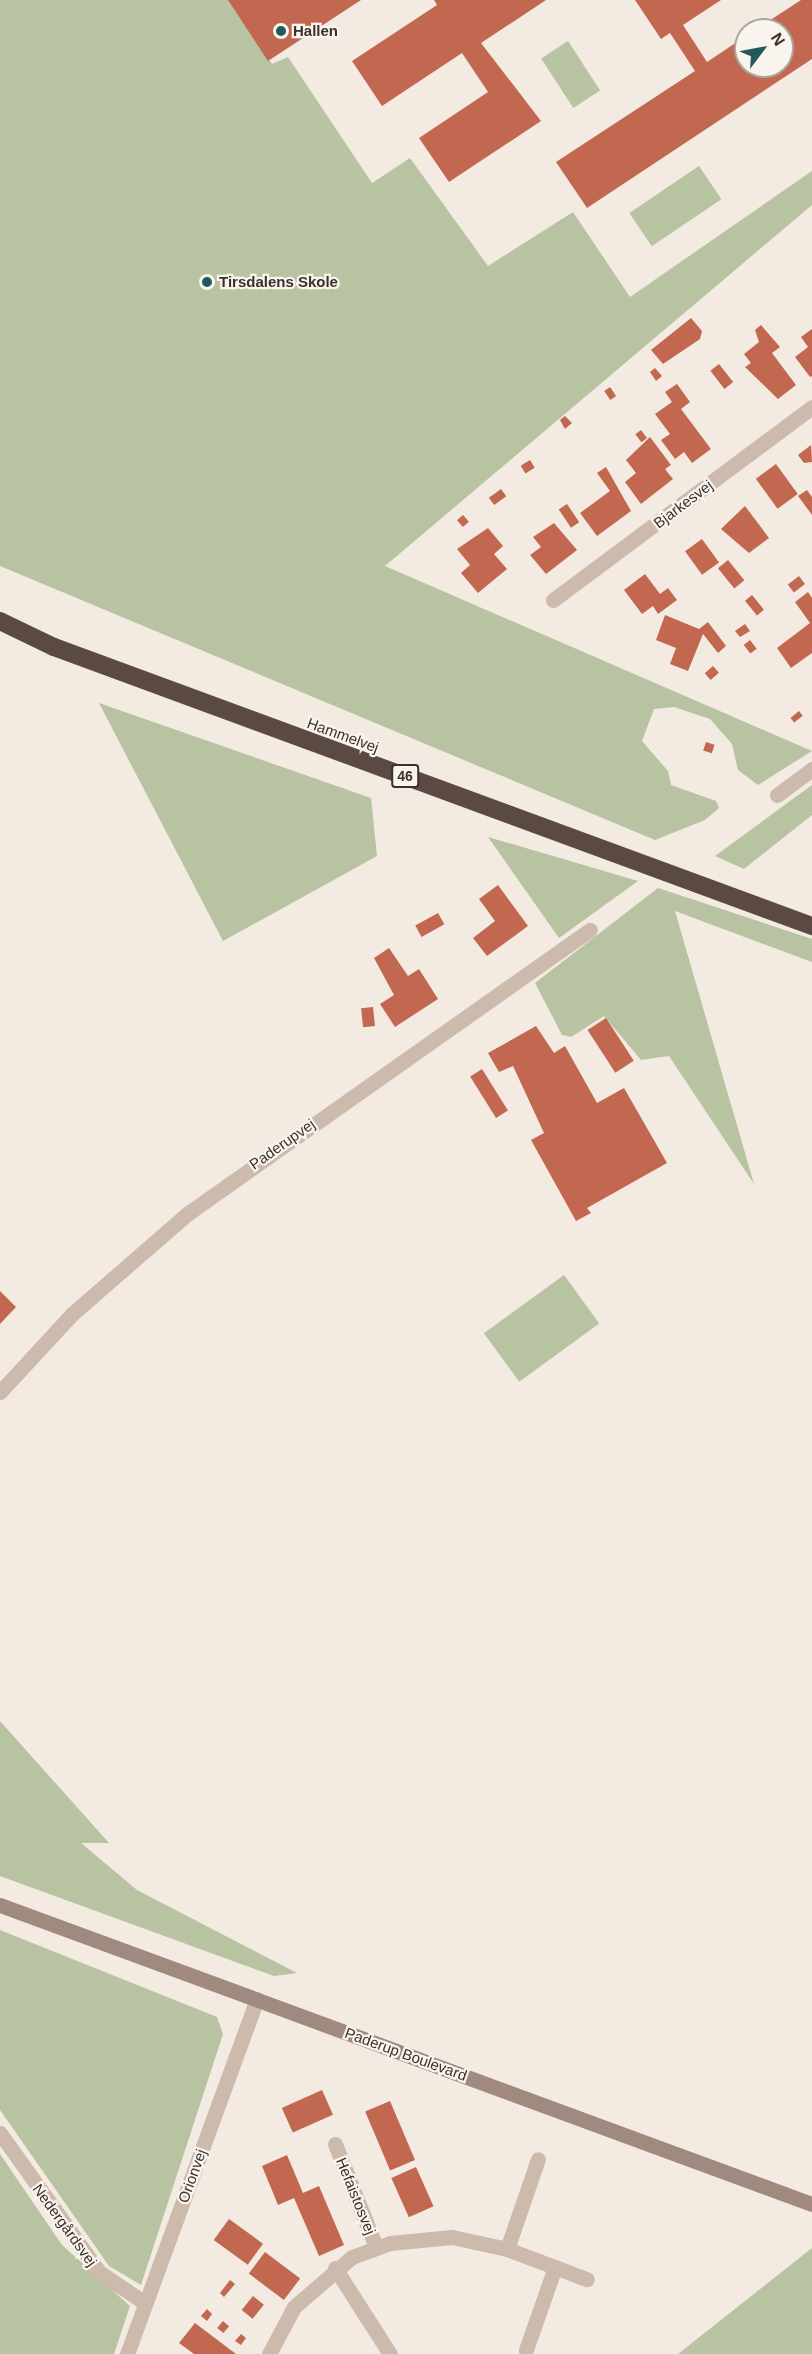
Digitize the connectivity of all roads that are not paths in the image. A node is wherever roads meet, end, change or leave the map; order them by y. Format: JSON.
{"nodes":[{"id":1,"x":812,"y":408,"type":"edge"},
{"id":2,"x":553,"y":600,"type":"dead end"},
{"id":3,"x":0,"y":621,"type":"edge"},
{"id":4,"x":812,"y":770,"type":"edge"},
{"id":5,"x":777,"y":795,"type":"dead end"},
{"id":6,"x":812,"y":926,"type":"edge"},
{"id":7,"x":590,"y":930,"type":"dead end"},
{"id":8,"x":0,"y":1392,"type":"edge"},
{"id":9,"x":0,"y":1905,"type":"edge"},
{"id":10,"x":257,"y":1999,"type":"junction"},
{"id":11,"x":0,"y":2133,"type":"edge"},
{"id":12,"x":335,"y":2144,"type":"dead end"},
{"id":13,"x":538,"y":2159,"type":"dead end"},
{"id":14,"x":812,"y":2204,"type":"edge"},
{"id":15,"x":376,"y":2247,"type":"junction"},
{"id":16,"x":507,"y":2249,"type":"junction"},
{"id":17,"x":555,"y":2267,"type":"junction"},
{"id":18,"x":335,"y":2268,"type":"junction"},
{"id":19,"x":587,"y":2279,"type":"dead end"},
{"id":20,"x":145,"y":2303,"type":"junction"},
{"id":21,"x":526,"y":2350,"type":"dead end"},
{"id":22,"x":127,"y":2354,"type":"edge"},
{"id":23,"x":269,"y":2354,"type":"edge"},
{"id":24,"x":390,"y":2354,"type":"edge"}],
"edges":[{"from":1,"to":2,"type":"street","name":"Bjarkesvej"},
{"from":3,"to":6,"type":"highway","name":"Hammelvej","number":"46"},
{"from":4,"to":5,"type":"street"},
{"from":7,"to":8,"type":"street","name":"Paderupvej"},
{"from":9,"to":10,"type":"street","name":"Paderup Boulevard"},
{"from":10,"to":14,"type":"street","name":"Paderup Boulevard"},
{"from":10,"to":20,"type":"street","name":"Orionvej"},
{"from":11,"to":20,"type":"street","name":"Nedergårdsvej"},
{"from":12,"to":15,"type":"street","name":"Hefaistosvej"},
{"from":13,"to":16,"type":"street"},
{"from":15,"to":16,"type":"street","name":"Hefaistosvej"},
{"from":15,"to":18,"type":"street","name":"Hefaistosvej"},
{"from":16,"to":17,"type":"street","name":"Hefaistosvej"},
{"from":17,"to":19,"type":"street","name":"Hefaistosvej"},
{"from":17,"to":21,"type":"street"},
{"from":18,"to":23,"type":"street","name":"Hefaistosvej"},
{"from":18,"to":24,"type":"street"},
{"from":20,"to":22,"type":"street","name":"Orionvej"}]}
